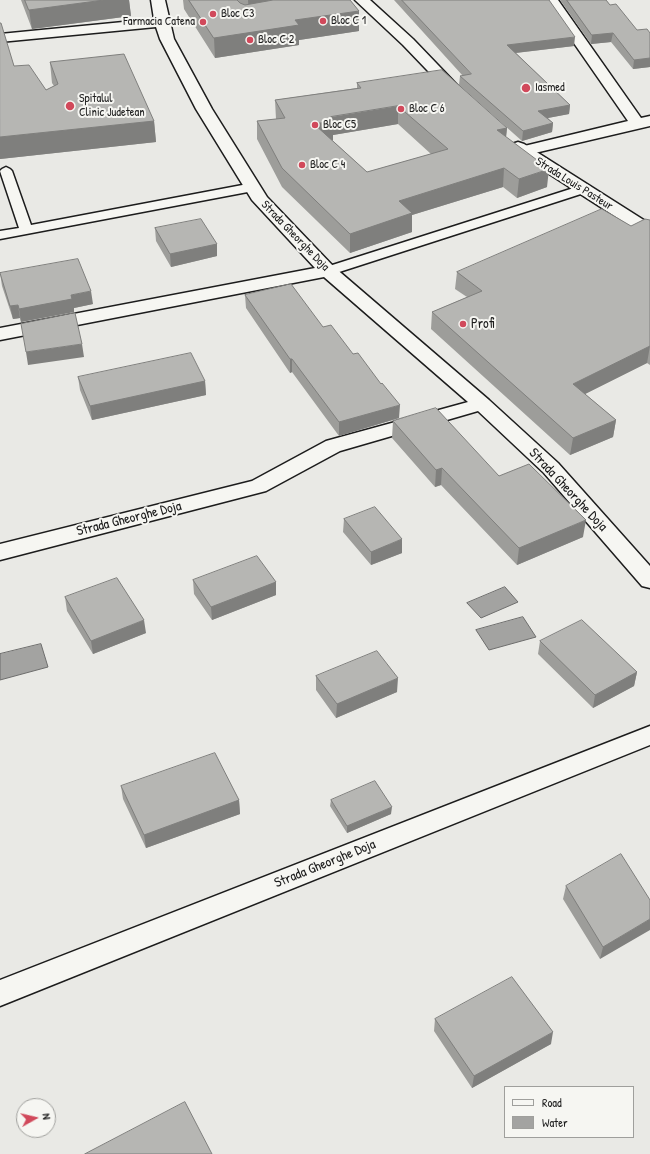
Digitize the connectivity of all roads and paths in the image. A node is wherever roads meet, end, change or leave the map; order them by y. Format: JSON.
{"nodes":[{"id":1,"x":158,"y":0,"type":"edge"},
{"id":2,"x":362,"y":0,"type":"edge"},
{"id":3,"x":551,"y":0,"type":"edge"},
{"id":4,"x":162,"y":22,"type":"junction"},
{"id":5,"x":0,"y":38,"type":"edge"},
{"id":6,"x":465,"y":100,"type":"edge"},
{"id":7,"x":644,"y":122,"type":"edge"},
{"id":8,"x":504,"y":136,"type":"edge"},
{"id":9,"x":522,"y":151,"type":"junction"},
{"id":10,"x":6,"y":172,"type":"dead end"},
{"id":11,"x":253,"y":187,"type":"junction"},
{"id":12,"x":583,"y":189,"type":"junction"},
{"id":13,"x":26,"y":230,"type":"junction"},
{"id":14,"x":650,"y":231,"type":"edge"},
{"id":15,"x":0,"y":235,"type":"edge"},
{"id":16,"x":328,"y":271,"type":"junction"},
{"id":17,"x":0,"y":334,"type":"edge"},
{"id":18,"x":482,"y":404,"type":"junction"},
{"id":19,"x":0,"y":552,"type":"edge"},
{"id":20,"x":650,"y":580,"type":"edge"},
{"id":21,"x":650,"y":735,"type":"edge"},
{"id":22,"x":0,"y":993,"type":"edge"}],
"edges":[{"from":1,"to":4,"type":"street","name":"Strada Gheorghe Doja"},
{"from":2,"to":6,"type":"street"},
{"from":3,"to":7,"type":"street"},
{"from":4,"to":5,"type":"street"},
{"from":4,"to":11,"type":"street","name":"Strada Gheorghe Doja"},
{"from":7,"to":9,"type":"street"},
{"from":8,"to":9,"type":"street","name":"Strada Louis Pasteur"},
{"from":9,"to":12,"type":"street","name":"Strada Louis Pasteur"},
{"from":10,"to":13,"type":"lane"},
{"from":11,"to":13,"type":"lane"},
{"from":11,"to":16,"type":"street","name":"Strada Gheorghe Doja"},
{"from":12,"to":14,"type":"street","name":"Strada Louis Pasteur"},
{"from":12,"to":16,"type":"lane"},
{"from":13,"to":15,"type":"lane"},
{"from":16,"to":17,"type":"street"},
{"from":16,"to":18,"type":"street","name":"Strada Gheorghe Doja"},
{"from":18,"to":19,"type":"street","name":"Strada Gheorghe Doja"},
{"from":18,"to":20,"type":"street","name":"Strada Gheorghe Doja"},
{"from":21,"to":22,"type":"street","name":"Strada Gheorghe Doja"}]}
